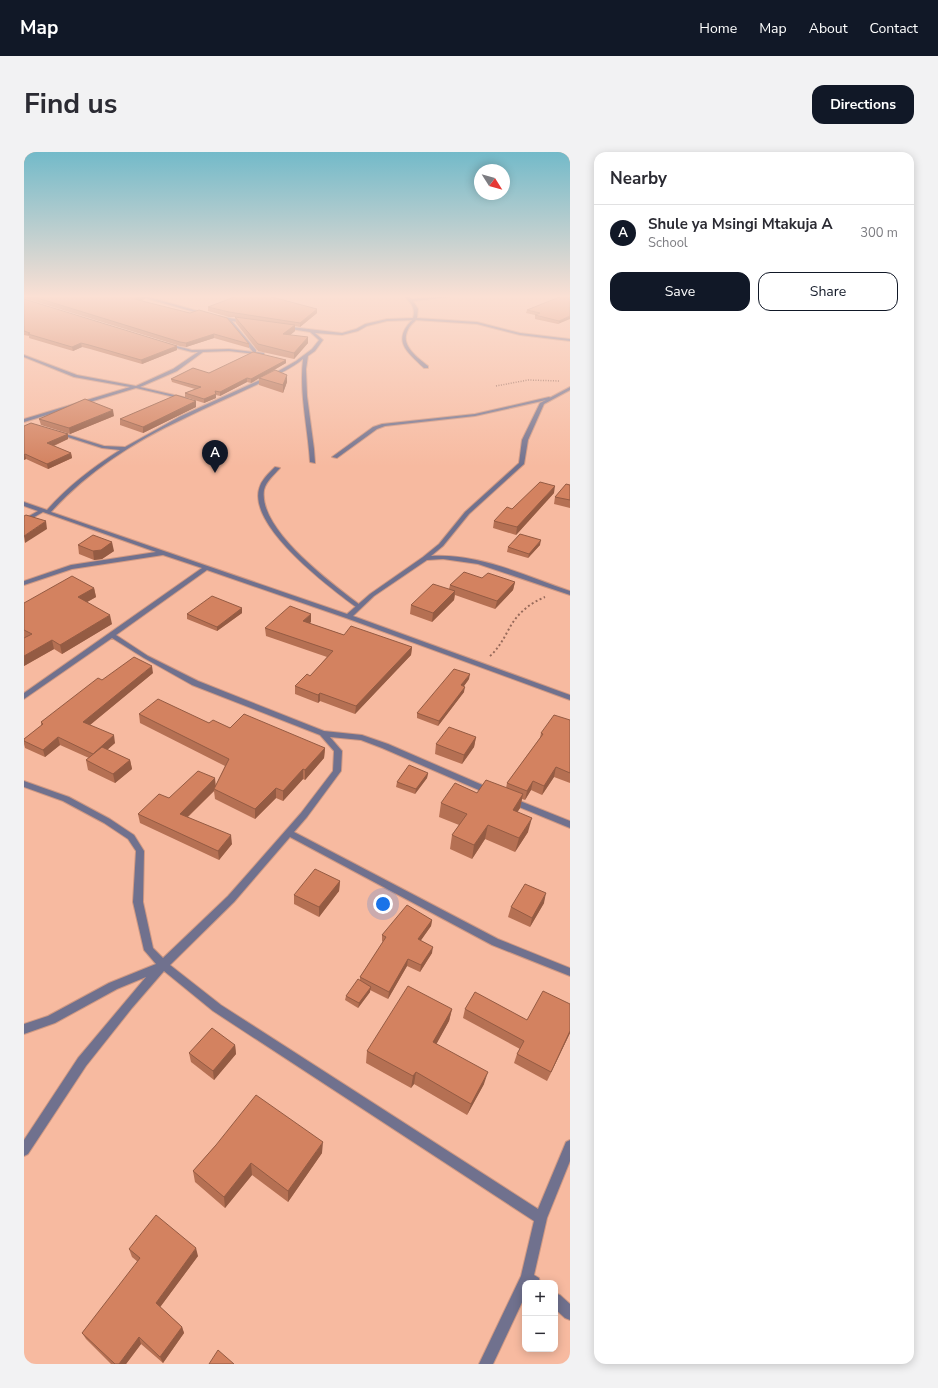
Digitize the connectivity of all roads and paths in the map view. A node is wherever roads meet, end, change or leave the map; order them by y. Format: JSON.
{"nodes":[{"id":1,"x":201,"y":352,"type":"edge"},
{"id":2,"x":253,"y":353,"type":"edge"},
{"id":3,"x":257,"y":353,"type":"joint"},
{"id":4,"x":311,"y":353,"type":"edge"},
{"id":5,"x":410,"y":353,"type":"edge"},
{"id":6,"x":24,"y":356,"type":"edge"},
{"id":7,"x":271,"y":356,"type":"edge"},
{"id":8,"x":306,"y":356,"type":"junction"},
{"id":9,"x":291,"y":361,"type":"edge"},
{"id":10,"x":297,"y":363,"type":"junction"},
{"id":11,"x":426,"y":367,"type":"dead end"},
{"id":12,"x":565,"y":382,"type":"dead end"},
{"id":13,"x":496,"y":386,"type":"dead end"},
{"id":14,"x":136,"y":387,"type":"junction"},
{"id":15,"x":570,"y":388,"type":"edge"},
{"id":16,"x":549,"y":398,"type":"junction"},
{"id":17,"x":191,"y":401,"type":"edge"},
{"id":18,"x":197,"y":404,"type":"edge"},
{"id":19,"x":204,"y":406,"type":"junction"},
{"id":20,"x":26,"y":422,"type":"edge"},
{"id":21,"x":48,"y":430,"type":"edge"},
{"id":22,"x":126,"y":449,"type":"junction"},
{"id":23,"x":335,"y":457,"type":"dead end"},
{"id":24,"x":313,"y":462,"type":"dead end"},
{"id":25,"x":277,"y":468,"type":"dead end"},
{"id":26,"x":24,"y":504,"type":"edge"},
{"id":27,"x":44,"y":512,"type":"junction"},
{"id":28,"x":24,"y":521,"type":"edge"},
{"id":29,"x":163,"y":553,"type":"junction"},
{"id":30,"x":425,"y":558,"type":"junction"},
{"id":31,"x":205,"y":569,"type":"junction"},
{"id":32,"x":24,"y":584,"type":"edge"},
{"id":33,"x":569,"y":593,"type":"edge"},
{"id":34,"x":358,"y":606,"type":"junction"},
{"id":35,"x":348,"y":618,"type":"junction"},
{"id":36,"x":113,"y":636,"type":"junction"},
{"id":37,"x":478,"y":664,"type":"junction"},
{"id":38,"x":24,"y":697,"type":"edge"},
{"id":39,"x":570,"y":698,"type":"edge"},
{"id":40,"x":322,"y":733,"type":"junction"},
{"id":41,"x":24,"y":784,"type":"edge"},
{"id":42,"x":570,"y":825,"type":"edge"},
{"id":43,"x":288,"y":833,"type":"junction"},
{"id":44,"x":163,"y":966,"type":"junction"},
{"id":45,"x":570,"y":972,"type":"edge"},
{"id":46,"x":24,"y":1029,"type":"edge"},
{"id":47,"x":570,"y":1146,"type":"edge"},
{"id":48,"x":24,"y":1150,"type":"edge"},
{"id":49,"x":541,"y":1218,"type":"junction"},
{"id":50,"x":531,"y":1280,"type":"edge"},
{"id":51,"x":522,"y":1297,"type":"edge"},
{"id":52,"x":558,"y":1303,"type":"edge"},
{"id":53,"x":570,"y":1313,"type":"edge"},
{"id":54,"x":486,"y":1364,"type":"edge"}],
"edges":[{"from":1,"to":14,"type":"street"},
{"from":2,"to":3,"type":"street"},
{"from":3,"to":7,"type":"street"},
{"from":4,"to":8,"type":"street"},
{"from":5,"to":11,"type":"street"},
{"from":6,"to":14,"type":"street"},
{"from":8,"to":10,"type":"street"},
{"from":8,"to":24,"type":"street"},
{"from":9,"to":10,"type":"street"},
{"from":10,"to":19,"type":"street"},
{"from":12,"to":13,"type":"path"},
{"from":14,"to":17,"type":"street"},
{"from":14,"to":20,"type":"street"},
{"from":15,"to":16,"type":"street"},
{"from":16,"to":23,"type":"street"},
{"from":16,"to":30,"type":"street"},
{"from":18,"to":19,"type":"street"},
{"from":19,"to":22,"type":"street"},
{"from":21,"to":22,"type":"street"},
{"from":22,"to":27,"type":"street"},
{"from":25,"to":34,"type":"street"},
{"from":26,"to":27,"type":"street"},
{"from":27,"to":28,"type":"street"},
{"from":27,"to":29,"type":"street"},
{"from":29,"to":31,"type":"street"},
{"from":29,"to":32,"type":"street"},
{"from":30,"to":33,"type":"street"},
{"from":30,"to":34,"type":"street"},
{"from":31,"to":35,"type":"street"},
{"from":31,"to":36,"type":"street"},
{"from":33,"to":37,"type":"path"},
{"from":34,"to":35,"type":"street"},
{"from":35,"to":37,"type":"street"},
{"from":36,"to":38,"type":"street"},
{"from":36,"to":40,"type":"street"},
{"from":37,"to":39,"type":"street"},
{"from":40,"to":42,"type":"street"},
{"from":40,"to":43,"type":"street"},
{"from":41,"to":44,"type":"street"},
{"from":43,"to":44,"type":"street"},
{"from":43,"to":45,"type":"street"},
{"from":44,"to":46,"type":"street"},
{"from":44,"to":48,"type":"street"},
{"from":44,"to":49,"type":"street"},
{"from":47,"to":49,"type":"street"},
{"from":49,"to":50,"type":"street"},
{"from":51,"to":54,"type":"street"},
{"from":52,"to":53,"type":"street"}]}
